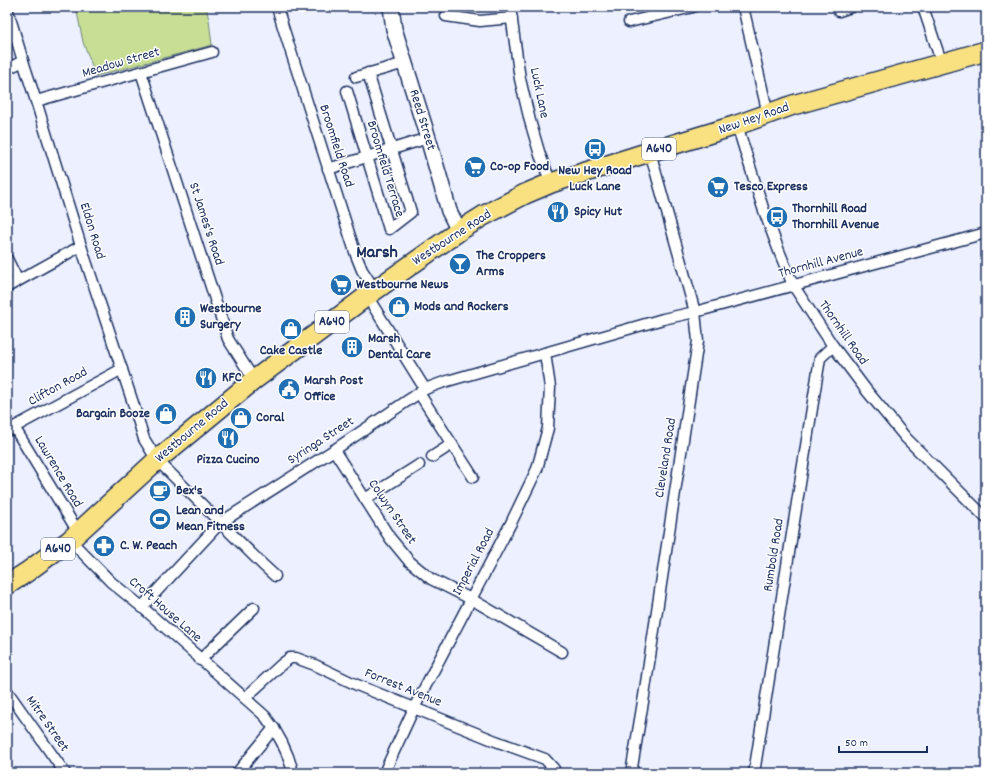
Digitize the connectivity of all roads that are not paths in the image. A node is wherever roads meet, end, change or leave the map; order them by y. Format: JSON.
{"nodes":[{"id":1,"x":277,"y":7,"type":"edge"},
{"id":2,"x":391,"y":7,"type":"edge"},
{"id":3,"x":510,"y":7,"type":"edge"},
{"id":4,"x":693,"y":7,"type":"edge"},
{"id":5,"x":743,"y":7,"type":"edge"},
{"id":6,"x":851,"y":7,"type":"edge"},
{"id":7,"x":923,"y":7,"type":"edge"},
{"id":8,"x":7,"y":8,"type":"edge"},
{"id":9,"x":839,"y":10,"type":"dead end"},
{"id":10,"x":446,"y":16,"type":"dead end"},
{"id":11,"x":512,"y":18,"type":"junction"},
{"id":12,"x":629,"y":22,"type":"dead end"},
{"id":13,"x":986,"y":51,"type":"edge"},
{"id":14,"x":212,"y":52,"type":"dead end"},
{"id":15,"x":23,"y":61,"type":"junction"},
{"id":16,"x":405,"y":63,"type":"junction"},
{"id":17,"x":942,"y":64,"type":"junction"},
{"id":18,"x":7,"y":69,"type":"edge"},
{"id":19,"x":141,"y":72,"type":"junction"},
{"id":20,"x":368,"y":73,"type":"junction"},
{"id":21,"x":356,"y":77,"type":"dead end"},
{"id":22,"x":347,"y":91,"type":"dead end"},
{"id":23,"x":36,"y":101,"type":"junction"},
{"id":24,"x":768,"y":114,"type":"junction"},
{"id":25,"x":737,"y":126,"type":"junction"},
{"id":26,"x":428,"y":138,"type":"junction"},
{"id":27,"x":392,"y":150,"type":"junction"},
{"id":28,"x":650,"y":152,"type":"junction"},
{"id":29,"x":367,"y":158,"type":"junction"},
{"id":30,"x":328,"y":170,"type":"junction"},
{"id":31,"x":551,"y":183,"type":"junction"},
{"id":32,"x":525,"y":194,"type":"joint"},
{"id":33,"x":459,"y":231,"type":"junction"},
{"id":34,"x":985,"y":236,"type":"edge"},
{"id":35,"x":81,"y":246,"type":"junction"},
{"id":36,"x":7,"y":259,"type":"edge"},
{"id":37,"x":18,"y":281,"type":"junction"},
{"id":38,"x":793,"y":285,"type":"junction"},
{"id":39,"x":7,"y":287,"type":"edge"},
{"id":40,"x":371,"y":293,"type":"junction"},
{"id":41,"x":695,"y":312,"type":"junction"},
{"id":42,"x":663,"y":319,"type":"joint"},
{"id":43,"x":833,"y":346,"type":"junction"},
{"id":44,"x":545,"y":353,"type":"junction"},
{"id":45,"x":122,"y":369,"type":"junction"},
{"id":46,"x":254,"y":380,"type":"junction"},
{"id":47,"x":422,"y":391,"type":"junction"},
{"id":48,"x":10,"y":428,"type":"edge"},
{"id":49,"x":452,"y":444,"type":"junction"},
{"id":50,"x":334,"y":450,"type":"junction"},
{"id":51,"x":432,"y":457,"type":"dead end"},
{"id":52,"x":158,"y":460,"type":"junction"},
{"id":53,"x":419,"y":465,"type":"dead end"},
{"id":54,"x":473,"y":477,"type":"dead end"},
{"id":55,"x":365,"y":499,"type":"junction"},
{"id":56,"x":986,"y":518,"type":"edge"},
{"id":57,"x":220,"y":522,"type":"junction"},
{"id":58,"x":74,"y":536,"type":"junction"},
{"id":59,"x":275,"y":576,"type":"dead end"},
{"id":60,"x":7,"y":585,"type":"edge"},
{"id":61,"x":471,"y":599,"type":"junction"},
{"id":62,"x":142,"y":607,"type":"junction"},
{"id":63,"x":254,"y":608,"type":"dead end"},
{"id":64,"x":562,"y":652,"type":"dead end"},
{"id":65,"x":200,"y":660,"type":"junction"},
{"id":66,"x":7,"y":691,"type":"edge"},
{"id":67,"x":245,"y":698,"type":"junction"},
{"id":68,"x":414,"y":708,"type":"junction"},
{"id":69,"x":274,"y":728,"type":"junction"},
{"id":70,"x":65,"y":773,"type":"edge"},
{"id":71,"x":237,"y":773,"type":"edge"},
{"id":72,"x":293,"y":773,"type":"edge"},
{"id":73,"x":384,"y":773,"type":"edge"},
{"id":74,"x":555,"y":773,"type":"edge"},
{"id":75,"x":631,"y":773,"type":"edge"},
{"id":76,"x":754,"y":773,"type":"edge"}],
"edges":[{"from":1,"to":30,"type":"street","name":"Broomfield Road"},
{"from":2,"to":16,"type":"street","name":"Reed Street"},
{"from":3,"to":11,"type":"street","name":"Luck Lane"},
{"from":4,"to":12,"type":"street"},
{"from":5,"to":24,"type":"street"},
{"from":6,"to":9,"type":"street"},
{"from":7,"to":17,"type":"street"},
{"from":8,"to":15,"type":"street","name":"Eldon Road"},
{"from":10,"to":11,"type":"street"},
{"from":11,"to":31,"type":"street","name":"Luck Lane"},
{"from":13,"to":17,"type":"highway","name":"New Hey Road","number":"A640"},
{"from":14,"to":19,"type":"street","name":"Meadow Street"},
{"from":15,"to":18,"type":"street"},
{"from":15,"to":23,"type":"street","name":"Eldon Road"},
{"from":16,"to":20,"type":"street"},
{"from":16,"to":26,"type":"street","name":"Reed Street"},
{"from":17,"to":24,"type":"highway","name":"New Hey Road","number":"A640"},
{"from":19,"to":23,"type":"street","name":"Meadow Street"},
{"from":19,"to":46,"type":"street","name":"St James's Road"},
{"from":20,"to":21,"type":"street"},
{"from":20,"to":27,"type":"street","name":"Broomfield Terrace"},
{"from":22,"to":29,"type":"street","name":"Broomfield Terrace"},
{"from":23,"to":35,"type":"street","name":"Eldon Road"},
{"from":24,"to":25,"type":"highway","name":"New Hey Road","number":"A640"},
{"from":25,"to":28,"type":"highway","name":"New Hey Road","number":"A640"},
{"from":25,"to":38,"type":"street","name":"Thornhill Road"},
{"from":26,"to":27,"type":"street"},
{"from":26,"to":33,"type":"street","name":"Reed Street"},
{"from":27,"to":29,"type":"street"},
{"from":27,"to":29,"type":"street","name":"Broomfield Terrace"},
{"from":28,"to":31,"type":"highway","name":"New Hey Road","number":"A640"},
{"from":28,"to":41,"type":"street","name":"Cleveland Road"},
{"from":29,"to":30,"type":"street"},
{"from":30,"to":40,"type":"street","name":"Broomfield Road"},
{"from":31,"to":32,"type":"highway","name":"New Hey Road","number":"A640"},
{"from":32,"to":33,"type":"highway","name":"Westbourne Road","number":"A640"},
{"from":33,"to":40,"type":"highway","name":"Westbourne Road","number":"A640"},
{"from":34,"to":38,"type":"street","name":"Thornhill Avenue"},
{"from":35,"to":37,"type":"street"},
{"from":35,"to":45,"type":"street","name":"Eldon Road"},
{"from":36,"to":37,"type":"street"},
{"from":37,"to":39,"type":"street"},
{"from":38,"to":41,"type":"street","name":"Thornhill Avenue"},
{"from":38,"to":43,"type":"street","name":"Thornhill Road"},
{"from":40,"to":46,"type":"highway","name":"Westbourne Road","number":"A640"},
{"from":40,"to":47,"type":"street","name":"Broomfield Road"},
{"from":41,"to":42,"type":"street","name":"Thornhill Avenue"},
{"from":41,"to":75,"type":"street","name":"Cleveland Road"},
{"from":42,"to":44,"type":"street","name":"Syringa Street"},
{"from":43,"to":56,"type":"street","name":"Thornhill Road"},
{"from":43,"to":76,"type":"street","name":"Rumbold Road"},
{"from":44,"to":47,"type":"street","name":"Syringa Street"},
{"from":44,"to":61,"type":"street","name":"Imperial Road"},
{"from":45,"to":48,"type":"street","name":"Clifton Road"},
{"from":45,"to":52,"type":"street","name":"Eldon Road"},
{"from":46,"to":52,"type":"highway","name":"Westbourne Road","number":"A640"},
{"from":47,"to":49,"type":"street","name":"Broomfield Road"},
{"from":47,"to":50,"type":"street","name":"Syringa Street"},
{"from":48,"to":58,"type":"street","name":"Lawrence Road"},
{"from":49,"to":51,"type":"street"},
{"from":49,"to":54,"type":"street","name":"Broomfield Road"},
{"from":50,"to":55,"type":"street","name":"Colwyn Street"},
{"from":50,"to":57,"type":"street","name":"Syringa Street"},
{"from":52,"to":57,"type":"street","name":"Eldon Road"},
{"from":52,"to":58,"type":"highway","name":"Westbourne Road","number":"A640"},
{"from":53,"to":55,"type":"street"},
{"from":55,"to":61,"type":"street","name":"Colwyn Street"},
{"from":57,"to":59,"type":"street","name":"Eldon Road"},
{"from":57,"to":62,"type":"street","name":"Syringa Street"},
{"from":58,"to":60,"type":"highway","name":"Westbourne Road","number":"A640"},
{"from":58,"to":62,"type":"street","name":"Croft House Lane"},
{"from":61,"to":64,"type":"street","name":"Colwyn Street"},
{"from":61,"to":68,"type":"street","name":"Imperial Road"},
{"from":62,"to":65,"type":"street","name":"Croft House Lane"},
{"from":63,"to":65,"type":"street"},
{"from":65,"to":67,"type":"street","name":"Croft House Lane"},
{"from":66,"to":70,"type":"street","name":"Mitre Street"},
{"from":67,"to":68,"type":"street","name":"Forrest Avenue"},
{"from":67,"to":69,"type":"street","name":"Croft House Lane"},
{"from":68,"to":73,"type":"street","name":"Imperial Road"},
{"from":68,"to":74,"type":"street","name":"Forrest Avenue"},
{"from":69,"to":71,"type":"street"},
{"from":69,"to":72,"type":"street","name":"Croft House Lane"}]}
